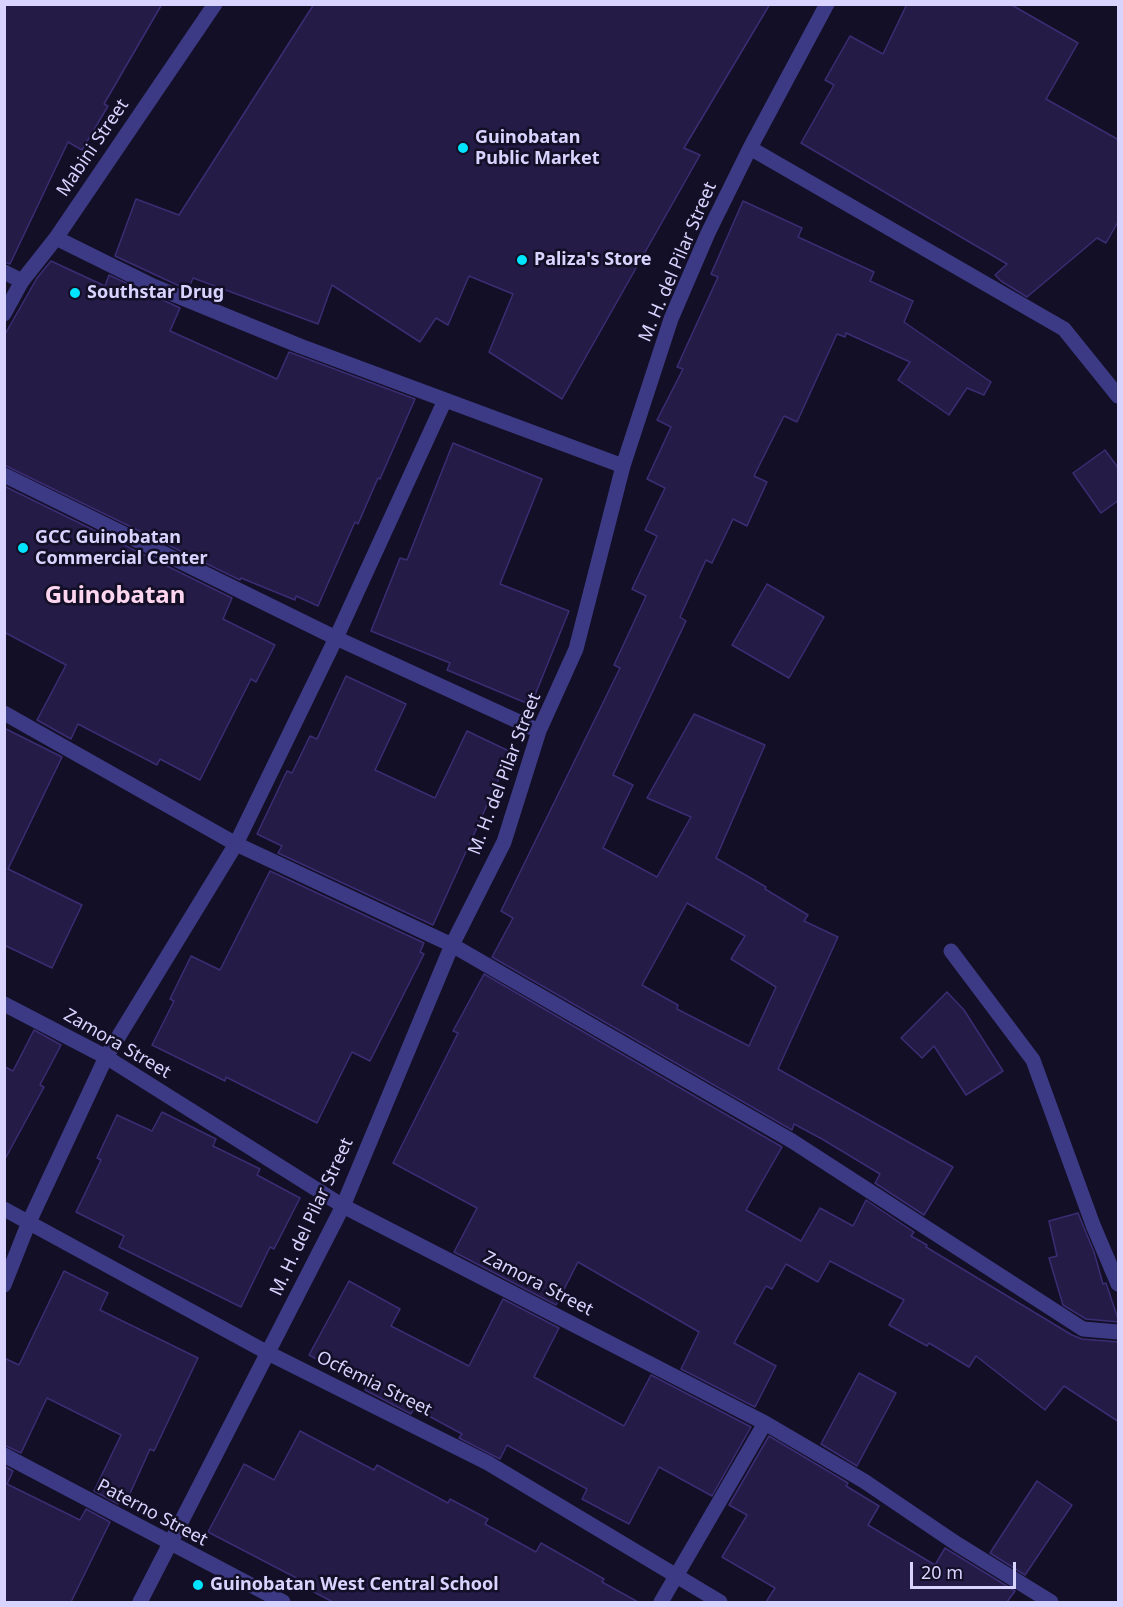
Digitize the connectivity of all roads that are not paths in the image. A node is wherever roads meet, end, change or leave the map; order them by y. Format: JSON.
{"nodes":[{"id":1,"x":215,"y":4,"type":"edge"},
{"id":2,"x":826,"y":4,"type":"edge"},
{"id":3,"x":750,"y":148,"type":"junction"},
{"id":4,"x":56,"y":238,"type":"junction"},
{"id":5,"x":4,"y":272,"type":"edge"},
{"id":6,"x":22,"y":281,"type":"junction"},
{"id":7,"x":4,"y":314,"type":"edge"},
{"id":8,"x":1119,"y":396,"type":"edge"},
{"id":9,"x":445,"y":400,"type":"junction"},
{"id":10,"x":623,"y":466,"type":"junction"},
{"id":11,"x":4,"y":475,"type":"edge"},
{"id":12,"x":336,"y":638,"type":"junction"},
{"id":13,"x":4,"y":713,"type":"edge"},
{"id":14,"x":539,"y":731,"type":"junction"},
{"id":15,"x":236,"y":844,"type":"junction"},
{"id":16,"x":452,"y":945,"type":"junction"},
{"id":17,"x":951,"y":951,"type":"dead end"},
{"id":18,"x":4,"y":1004,"type":"edge"},
{"id":19,"x":106,"y":1057,"type":"junction"},
{"id":20,"x":343,"y":1206,"type":"junction"},
{"id":21,"x":4,"y":1209,"type":"edge"},
{"id":22,"x":29,"y":1222,"type":"junction"},
{"id":23,"x":1119,"y":1284,"type":"edge"},
{"id":24,"x":4,"y":1285,"type":"edge"},
{"id":25,"x":1119,"y":1332,"type":"edge"},
{"id":26,"x":268,"y":1353,"type":"junction"},
{"id":27,"x":765,"y":1423,"type":"junction"},
{"id":28,"x":4,"y":1455,"type":"edge"},
{"id":29,"x":169,"y":1545,"type":"junction"},
{"id":30,"x":677,"y":1576,"type":"junction"},
{"id":31,"x":140,"y":1602,"type":"edge"},
{"id":32,"x":283,"y":1602,"type":"edge"},
{"id":33,"x":661,"y":1602,"type":"edge"},
{"id":34,"x":720,"y":1602,"type":"edge"},
{"id":35,"x":1051,"y":1602,"type":"edge"}],
"edges":[{"from":1,"to":4,"type":"street","name":"Mabini Street"},
{"from":2,"to":3,"type":"street","name":"M. H. del Pilar Street"},
{"from":3,"to":8,"type":"street"},
{"from":3,"to":10,"type":"street","name":"M. H. del Pilar Street"},
{"from":4,"to":6,"type":"street","name":"Mabini Street"},
{"from":4,"to":9,"type":"street"},
{"from":5,"to":6,"type":"street"},
{"from":6,"to":7,"type":"street","name":"Mabini Street"},
{"from":9,"to":10,"type":"street"},
{"from":9,"to":12,"type":"street"},
{"from":10,"to":14,"type":"street","name":"M. H. del Pilar Street"},
{"from":11,"to":12,"type":"street"},
{"from":12,"to":14,"type":"street"},
{"from":12,"to":15,"type":"street"},
{"from":13,"to":15,"type":"street"},
{"from":14,"to":16,"type":"street","name":"M. H. del Pilar Street"},
{"from":15,"to":16,"type":"street"},
{"from":15,"to":19,"type":"street"},
{"from":16,"to":20,"type":"street","name":"M. H. del Pilar Street"},
{"from":16,"to":25,"type":"street"},
{"from":17,"to":23,"type":"street"},
{"from":18,"to":19,"type":"street","name":"Zamora Street"},
{"from":19,"to":20,"type":"street","name":"Zamora Street"},
{"from":19,"to":22,"type":"street"},
{"from":20,"to":26,"type":"street","name":"M. H. del Pilar Street"},
{"from":20,"to":27,"type":"street","name":"Zamora Street"},
{"from":21,"to":22,"type":"street","name":"Ocfemia Street"},
{"from":22,"to":24,"type":"street"},
{"from":22,"to":26,"type":"street","name":"Ocfemia Street"},
{"from":26,"to":29,"type":"street","name":"M. H. del Pilar Street"},
{"from":26,"to":30,"type":"street","name":"Ocfemia Street"},
{"from":27,"to":30,"type":"street"},
{"from":27,"to":35,"type":"street","name":"Zamora Street"},
{"from":28,"to":29,"type":"street","name":"Paterno Street"},
{"from":29,"to":31,"type":"street","name":"M. H. del Pilar Street"},
{"from":29,"to":32,"type":"street","name":"Paterno Street"},
{"from":30,"to":33,"type":"street"},
{"from":30,"to":34,"type":"street","name":"Ocfemia Street"}]}
